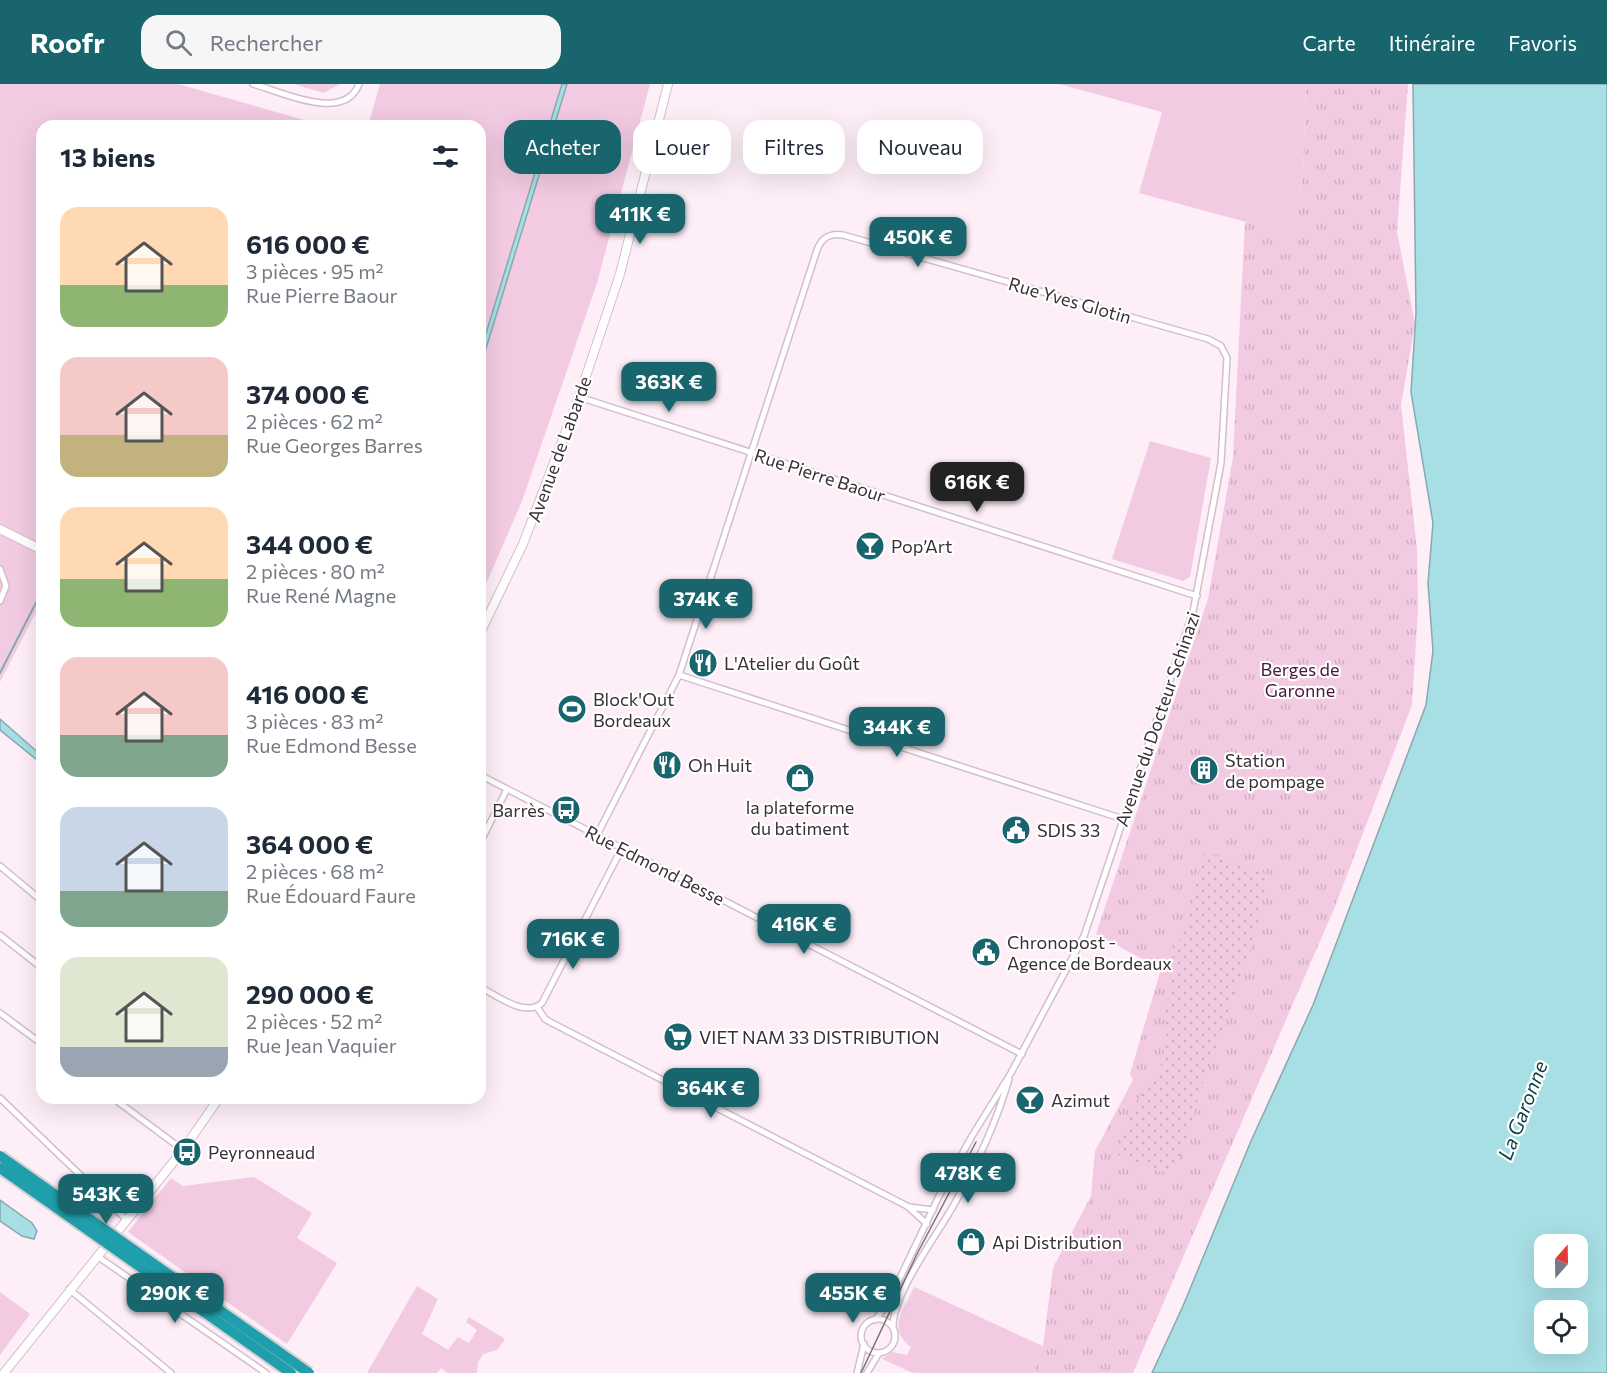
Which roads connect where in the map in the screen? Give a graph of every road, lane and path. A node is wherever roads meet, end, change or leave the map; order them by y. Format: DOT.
graph roads {
  1 [pos="253,84"];
  2 [pos="359,84"];
  3 [pos="668,84"];
  4 [pos="1221,346"];
  5 [pos="579,397"];
  6 [pos="751,452"];
  7 [pos="0,529"];
  8 [pos="36,547"];
  9 [pos="0,569"];
  10 [pos="1197,596"];
  11 [pos="0,601"];
  12 [pos="486,621"];
  13 [pos="679,675"];
  14 [pos="486,778"];
  15 [pos="507,789"];
  16 [pos="1123,819"];
  17 [pos="486,831"];
  18 [pos="597,835"];
  19 [pos="622,848"];
  20 [pos="0,866"];
  21 [pos="36,896"];
  22 [pos="0,934"];
  23 [pos="36,963"];
  24 [pos="486,990"];
  25 [pos="537,1007"];
  26 [pos="0,1013"];
  27 [pos="36,1040"];
  28 [pos="1022,1054"];
  29 [pos="1011,1073"];
  30 [pos="0,1098"];
  31 [pos="121,1104"];
  32 [pos="215,1104"];
  33 [pos="183,1150"];
  34 [pos="0,1156"];
  35 [pos="0,1168"];
  36 [pos="907,1206"];
  37 [pos="933,1210"];
  38 [pos="127,1220"];
  39 [pos="927,1224"];
  40 [pos="97,1256"];
  41 [pos="69,1289"];
  42 [pos="875,1320"];
  43 [pos="893,1328"];
  44 [pos="864,1344"];
  45 [pos="879,1353"];
  46 [pos="4,1373"];
  47 [pos="171,1373"];
  48 [pos="266,1373"];
  49 [pos="291,1373"];
  50 [pos="309,1373"];
  51 [pos="856,1373"];
  52 [pos="867,1373"];
  1 -- 2 [label="street"];
  3 -- 5 [label="main road, Avenue de Labarde"];
  4 -- 6 [label="street, Rue Yves Glotin"];
  4 -- 10 [label="street, Avenue du Docteur Schinazi"];
  5 -- 6 [label="street, Rue Pierre Baour"];
  5 -- 12 [label="main road, Avenue de Labarde"];
  6 -- 10 [label="street, Rue Pierre Baour"];
  6 -- 13 [label="street"];
  7 -- 8 [label="main road"];
  9 -- 11 [label="street"];
  10 -- 16 [label="street, Avenue du Docteur Schinazi"];
  13 -- 16 [label="street"];
  13 -- 18 [label="street"];
  14 -- 15 [label="street, Rue Edmond Besse"];
  15 -- 17 [label="street"];
  15 -- 18 [label="street, Rue Edmond Besse"];
  16 -- 28 [label="street, Avenue du Docteur Schinazi"];
  18 -- 19 [label="street, Rue Edmond Besse"];
  19 -- 25 [label="street"];
  19 -- 28 [label="street, Rue Edmond Besse"];
  20 -- 21 [label="street"];
  22 -- 23 [label="street"];
  24 -- 25 [label="street"];
  25 -- 36 [label="street"];
  26 -- 27 [label="street"];
  28 -- 29 [label="street, Avenue du Docteur Schinazi"];
  29 -- 37 [label="street, Avenue du Docteur Schinazi"];
  29 -- 43 [label="street, Avenue du Docteur Schinazi"];
  30 -- 38 [label="street"];
  31 -- 33 [label="street"];
  32 -- 33 [label="main road"];
  33 -- 38 [label="main road"];
  34 -- 50 [label="highway, bridge"];
  35 -- 49 [label="highway, bridge"];
  36 -- 37 [label="street"];
  36 -- 39 [label="street"];
  37 -- 39 [label="street, Avenue du Docteur Schinazi"];
  38 -- 40 [label="main road"];
  39 -- 42 [label="street, Avenue du Docteur Schinazi"];
  40 -- 41 [label="main road"];
  40 -- 48 [label="street"];
  41 -- 46 [label="main road"];
  41 -- 47 [label="street"];
  42 -- 43 [label="street"];
  42 -- 44 [label="street"];
  43 -- 45 [label="street"];
  44 -- 45 [label="street"];
  44 -- 51 [label="street"];
  45 -- 52 [label="street"];
}
